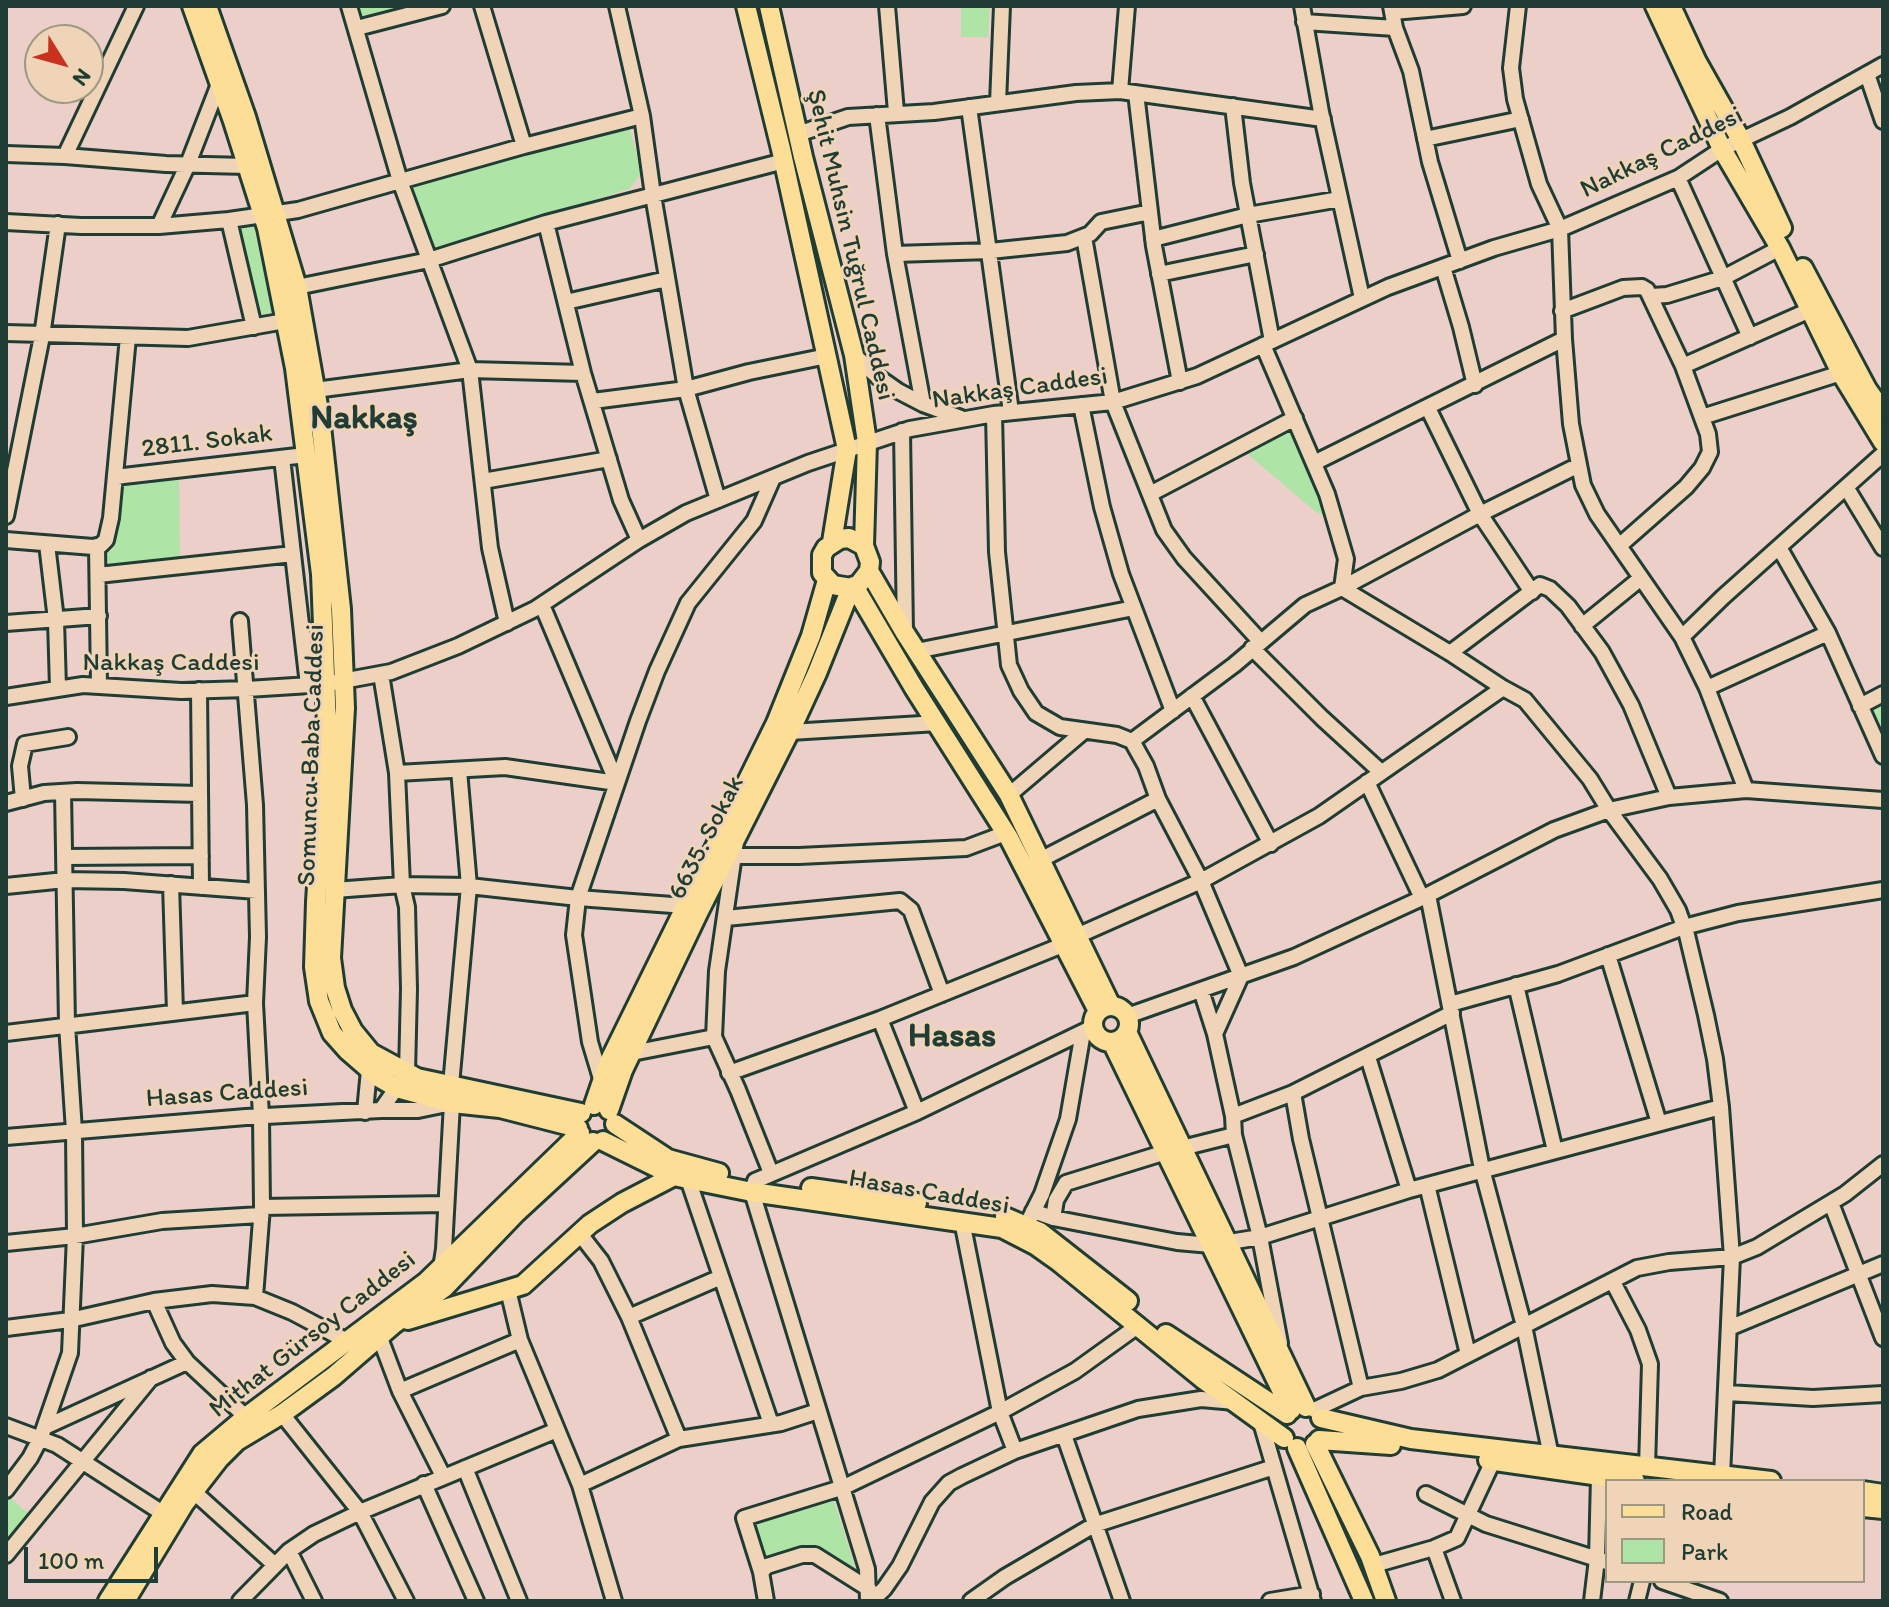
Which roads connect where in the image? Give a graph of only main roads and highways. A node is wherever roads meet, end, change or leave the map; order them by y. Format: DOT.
graph roads {
  1 [pos="192,6"];
  2 [pos="207,6"];
  3 [pos="746,6"];
  4 [pos="769,6"];
  5 [pos="1655,6"];
  6 [pos="1671,6"];
  7 [pos="269,214"];
  8 [pos="1883,412"];
  9 [pos="1883,442"];
  10 [pos="832,542"];
  11 [pos="864,546"];
  12 [pos="869,571"];
  13 [pos="827,580"];
  14 [pos="852,587"];
  15 [pos="326,683"];
  16 [pos="1072,940"];
  17 [pos="1096,1019"];
  18 [pos="1122,1030"];
  19 [pos="402,1080"];
  20 [pos="594,1125"];
  21 [pos="681,1177"];
  22 [pos="759,1182"];
  23 [pos="1219,1244"];
  24 [pos="394,1324"];
  25 [pos="1304,1412"];
  26 [pos="1304,1442"];
  27 [pos="1641,1474"];
  28 [pos="1751,1479"];
  29 [pos="108,1601"];
  30 [pos="125,1601"];
  31 [pos="1364,1601"];
  32 [pos="1386,1601"];
  1 -- 7 [label="main road, Somuncu Baba Caddesi"];
  2 -- 7 [label="main road, Somuncu Baba Caddesi"];
  3 -- 10 [label="main road, Şehit Muhsin Tuğrul Caddesi"];
  4 -- 11 [label="main road, Şehit Muhsin Tuğrul Caddesi"];
  5 -- 9 [label="main road"];
  6 -- 8 [label="main road"];
  7 -- 15 [label="main road, Somuncu Baba Caddesi"];
  7 -- 15 [label="main road, Somuncu Baba Caddesi"];
  10 -- 11 [label="main road"];
  10 -- 13 [label="main road"];
  11 -- 12 [label="main road"];
  12 -- 14 [label="main road"];
  12 -- 16 [label="main road"];
  13 -- 14 [label="main road"];
  13 -- 20 [label="main road, 6635. Sokak"];
  14 -- 16 [label="main road"];
  14 -- 20 [label="main road, 6635. Sokak"];
  15 -- 19 [label="main road, Somuncu Baba Caddesi"];
  15 -- 19 [label="main road, Somuncu Baba Caddesi"];
  16 -- 17 [label="main road"];
  17 -- 18 [label="main road"];
  17 -- 18 [label="main road"];
  18 -- 23 [label="main road"];
  19 -- 20 [label="main road, Somuncu Baba Caddesi"];
  20 -- 21 [label="main road, Hasas Caddesi"];
  20 -- 22 [label="main road, Hasas Caddesi"];
  20 -- 24 [label="main road, Mithat Gürsoy Caddesi"];
  20 -- 29 [label="main road, Mithat Gürsoy Caddesi"];
  21 -- 22 [label="main road, Hasas Caddesi"];
  21 -- 24 [label="main road, Mithat Gürsoy Caddesi"];
  22 -- 25 [label="main road, Hasas Caddesi"];
  22 -- 26 [label="main road, Hasas Caddesi"];
  23 -- 25 [label="main road"];
  23 -- 25 [label="main road"];
  24 -- 30 [label="main road, Mithat Gürsoy Caddesi"];
  25 -- 26 [label="main road"];
  25 -- 26 [label="main road"];
  25 -- 27 [label="main road, Hasas Caddesi"];
  26 -- 27 [label="main road"];
  26 -- 31 [label="main road"];
  26 -- 32 [label="main road"];
  27 -- 28 [label="main road"];
}
